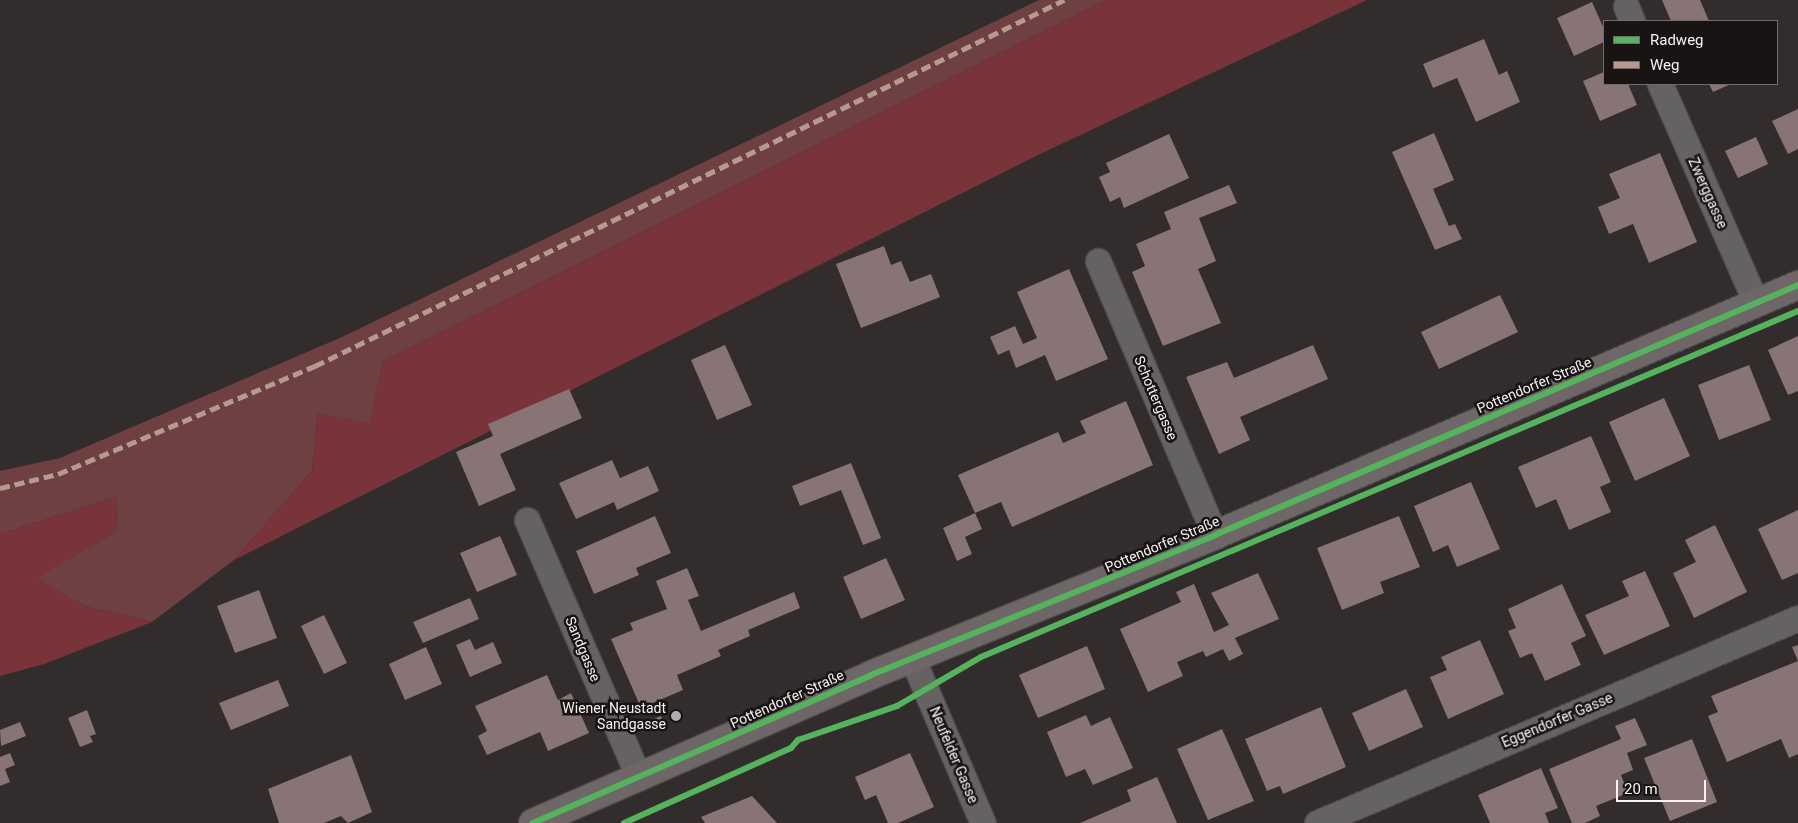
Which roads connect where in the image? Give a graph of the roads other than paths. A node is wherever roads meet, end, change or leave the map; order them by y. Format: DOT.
graph roads {
  1 [pos="1660,85"];
  2 [pos="1098,261"];
  3 [pos="1798,285"];
  4 [pos="1756,303"];
  5 [pos="527,520"];
  6 [pos="1215,535"];
  7 [pos="1798,618"];
  8 [pos="913,660"];
  9 [pos="638,778"];
  10 [pos="534,823"];
  11 [pos="983,823"];
  12 [pos="1317,823"];
  1 -- 4 [label="street, Zwerggasse"];
  2 -- 6 [label="street, Schottergasse"];
  3 -- 4 [label="main road, Pottendorfer Straße"];
  4 -- 6 [label="main road, Pottendorfer Straße"];
  5 -- 9 [label="street, Sandgasse"];
  6 -- 8 [label="main road, Pottendorfer Straße"];
  7 -- 12 [label="street, Eggendorfer Gasse"];
  8 -- 9 [label="main road, Pottendorfer Straße"];
  8 -- 11 [label="street, Neufelder Gasse"];
  9 -- 10 [label="main road, Pottendorfer Straße"];
}
